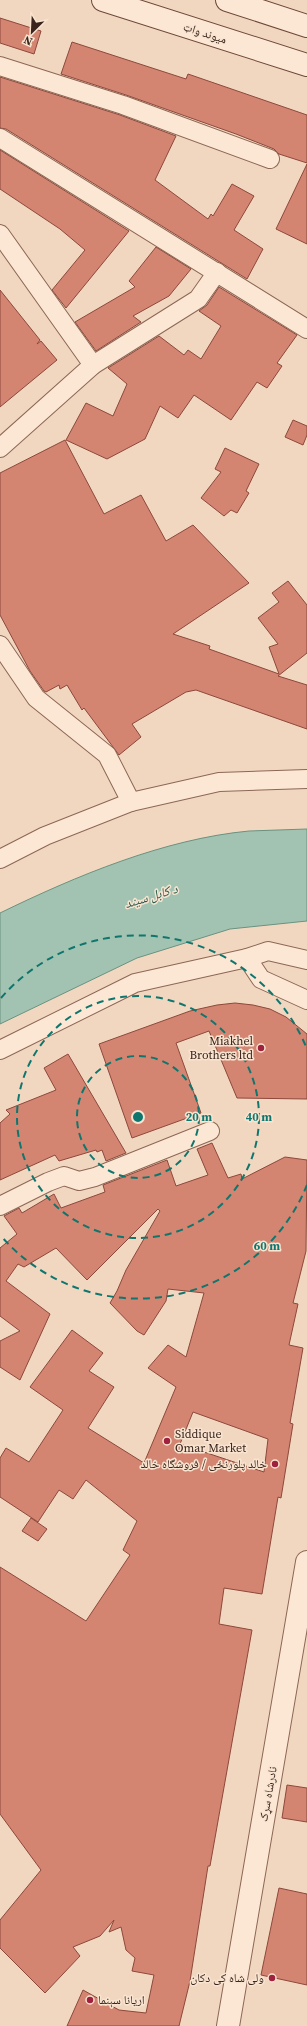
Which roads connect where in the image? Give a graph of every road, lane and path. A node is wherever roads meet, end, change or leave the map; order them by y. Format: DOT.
graph roads {
  1 [pos="103,0"];
  2 [pos="227,0"];
  3 [pos="307,26"];
  4 [pos="307,65"];
  5 [pos="0,66"];
  6 [pos="0,138"];
  7 [pos="270,159"];
  8 [pos="0,234"];
  9 [pos="217,272"];
  10 [pos="307,329"];
  11 [pos="93,365"];
  12 [pos="1,446"];
  13 [pos="0,645"];
  14 [pos="307,779"];
  15 [pos="131,802"];
  16 [pos="0,859"];
  17 [pos="247,958"];
  18 [pos="307,960"];
  19 [pos="307,1000"];
  20 [pos="0,1050"];
  21 [pos="210,1132"];
  22 [pos="0,1206"];
  23 [pos="307,1562"];
  24 [pos="228,2026"];
  1 -- 4 [label="street, میوند واټ"];
  2 -- 3 [label="street"];
  5 -- 7 [label="street"];
  6 -- 9 [label="street"];
  8 -- 11 [label="street"];
  9 -- 10 [label="street"];
  9 -- 11 [label="street"];
  11 -- 12 [label="street"];
  13 -- 15 [label="street"];
  14 -- 15 [label="street"];
  15 -- 16 [label="street"];
  17 -- 18 [label="street"];
  17 -- 19 [label="street"];
  17 -- 20 [label="street"];
  21 -- 22 [label="street"];
  23 -- 24 [label="street, نادرشاه سړک"];
}
